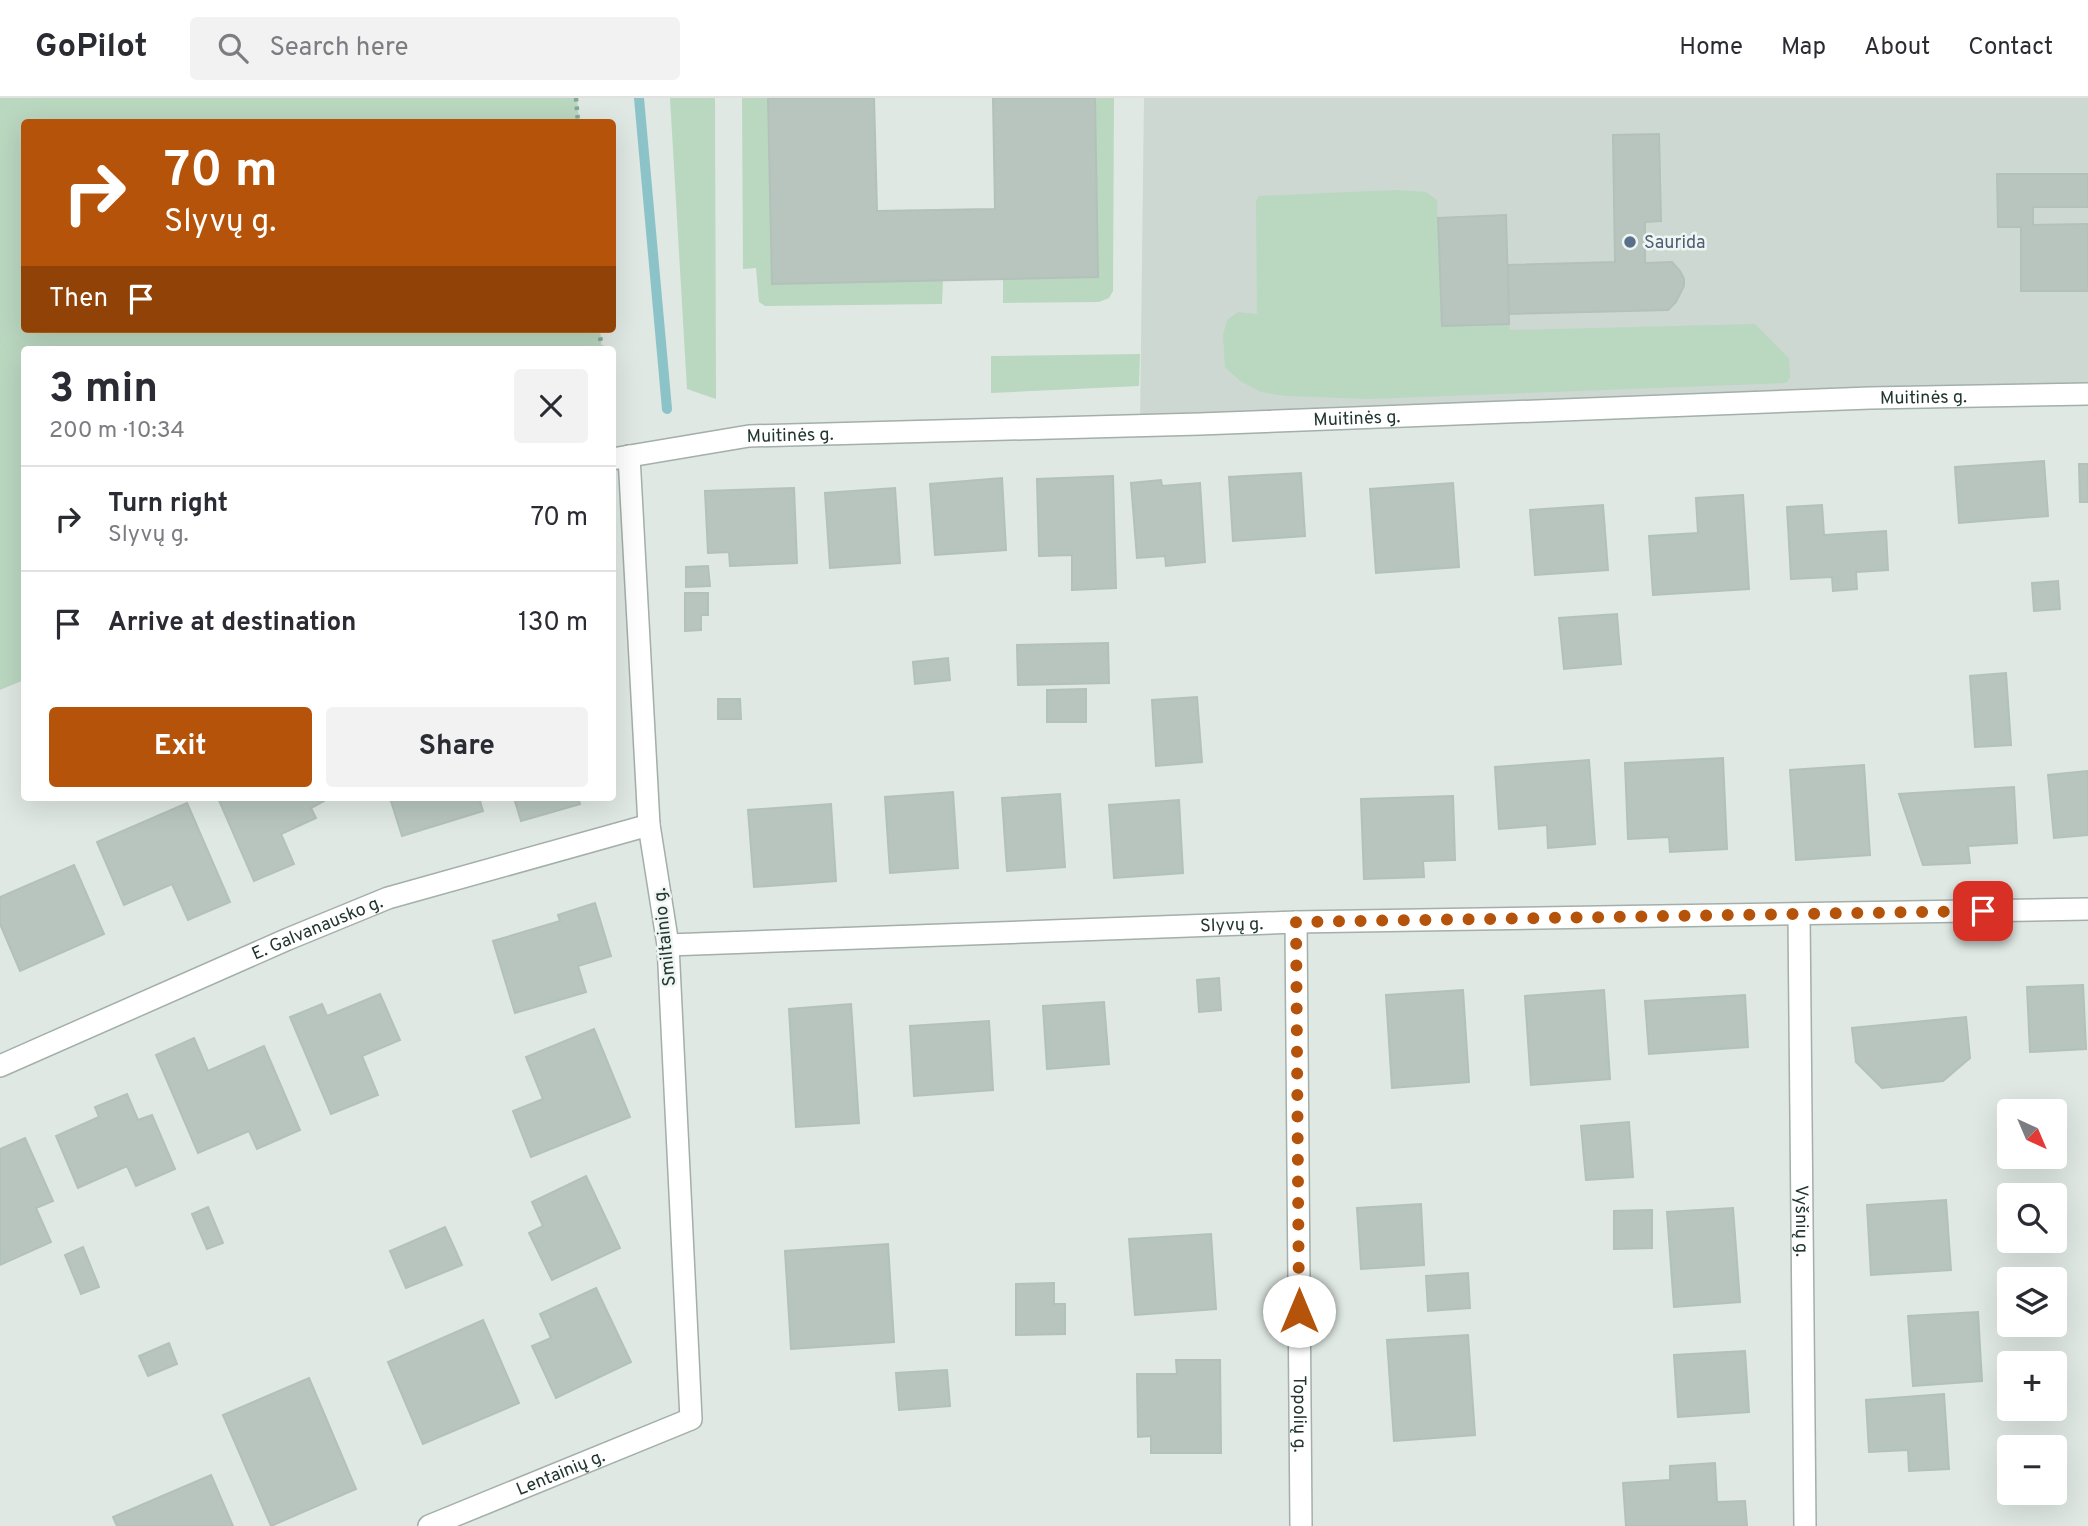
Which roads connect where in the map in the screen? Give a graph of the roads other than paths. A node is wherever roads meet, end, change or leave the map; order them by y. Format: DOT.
graph roads {
  1 [pos="2088,394"];
  2 [pos="621,457"];
  3 [pos="649,825"];
  4 [pos="2088,909"];
  5 [pos="1799,915"];
  6 [pos="1296,922"];
  7 [pos="668,945"];
  8 [pos="0,1066"];
  9 [pos="691,1419"];
  10 [pos="429,1526"];
  11 [pos="1301,1526"];
  12 [pos="1805,1526"];
  1 -- 2 [label="street, Muitinės g."];
  2 -- 3 [label="street, Smiltainio g."];
  3 -- 7 [label="street, Smiltainio g."];
  3 -- 8 [label="street, E. Galvanausko g."];
  4 -- 5 [label="street, Slyvų g."];
  5 -- 6 [label="street, Slyvų g."];
  5 -- 12 [label="street, Vyšnių g."];
  6 -- 7 [label="street, Slyvų g."];
  6 -- 11 [label="street, Topolių g."];
  7 -- 9 [label="street, Smiltainio g."];
  9 -- 10 [label="street, Lentainių g."];
}
